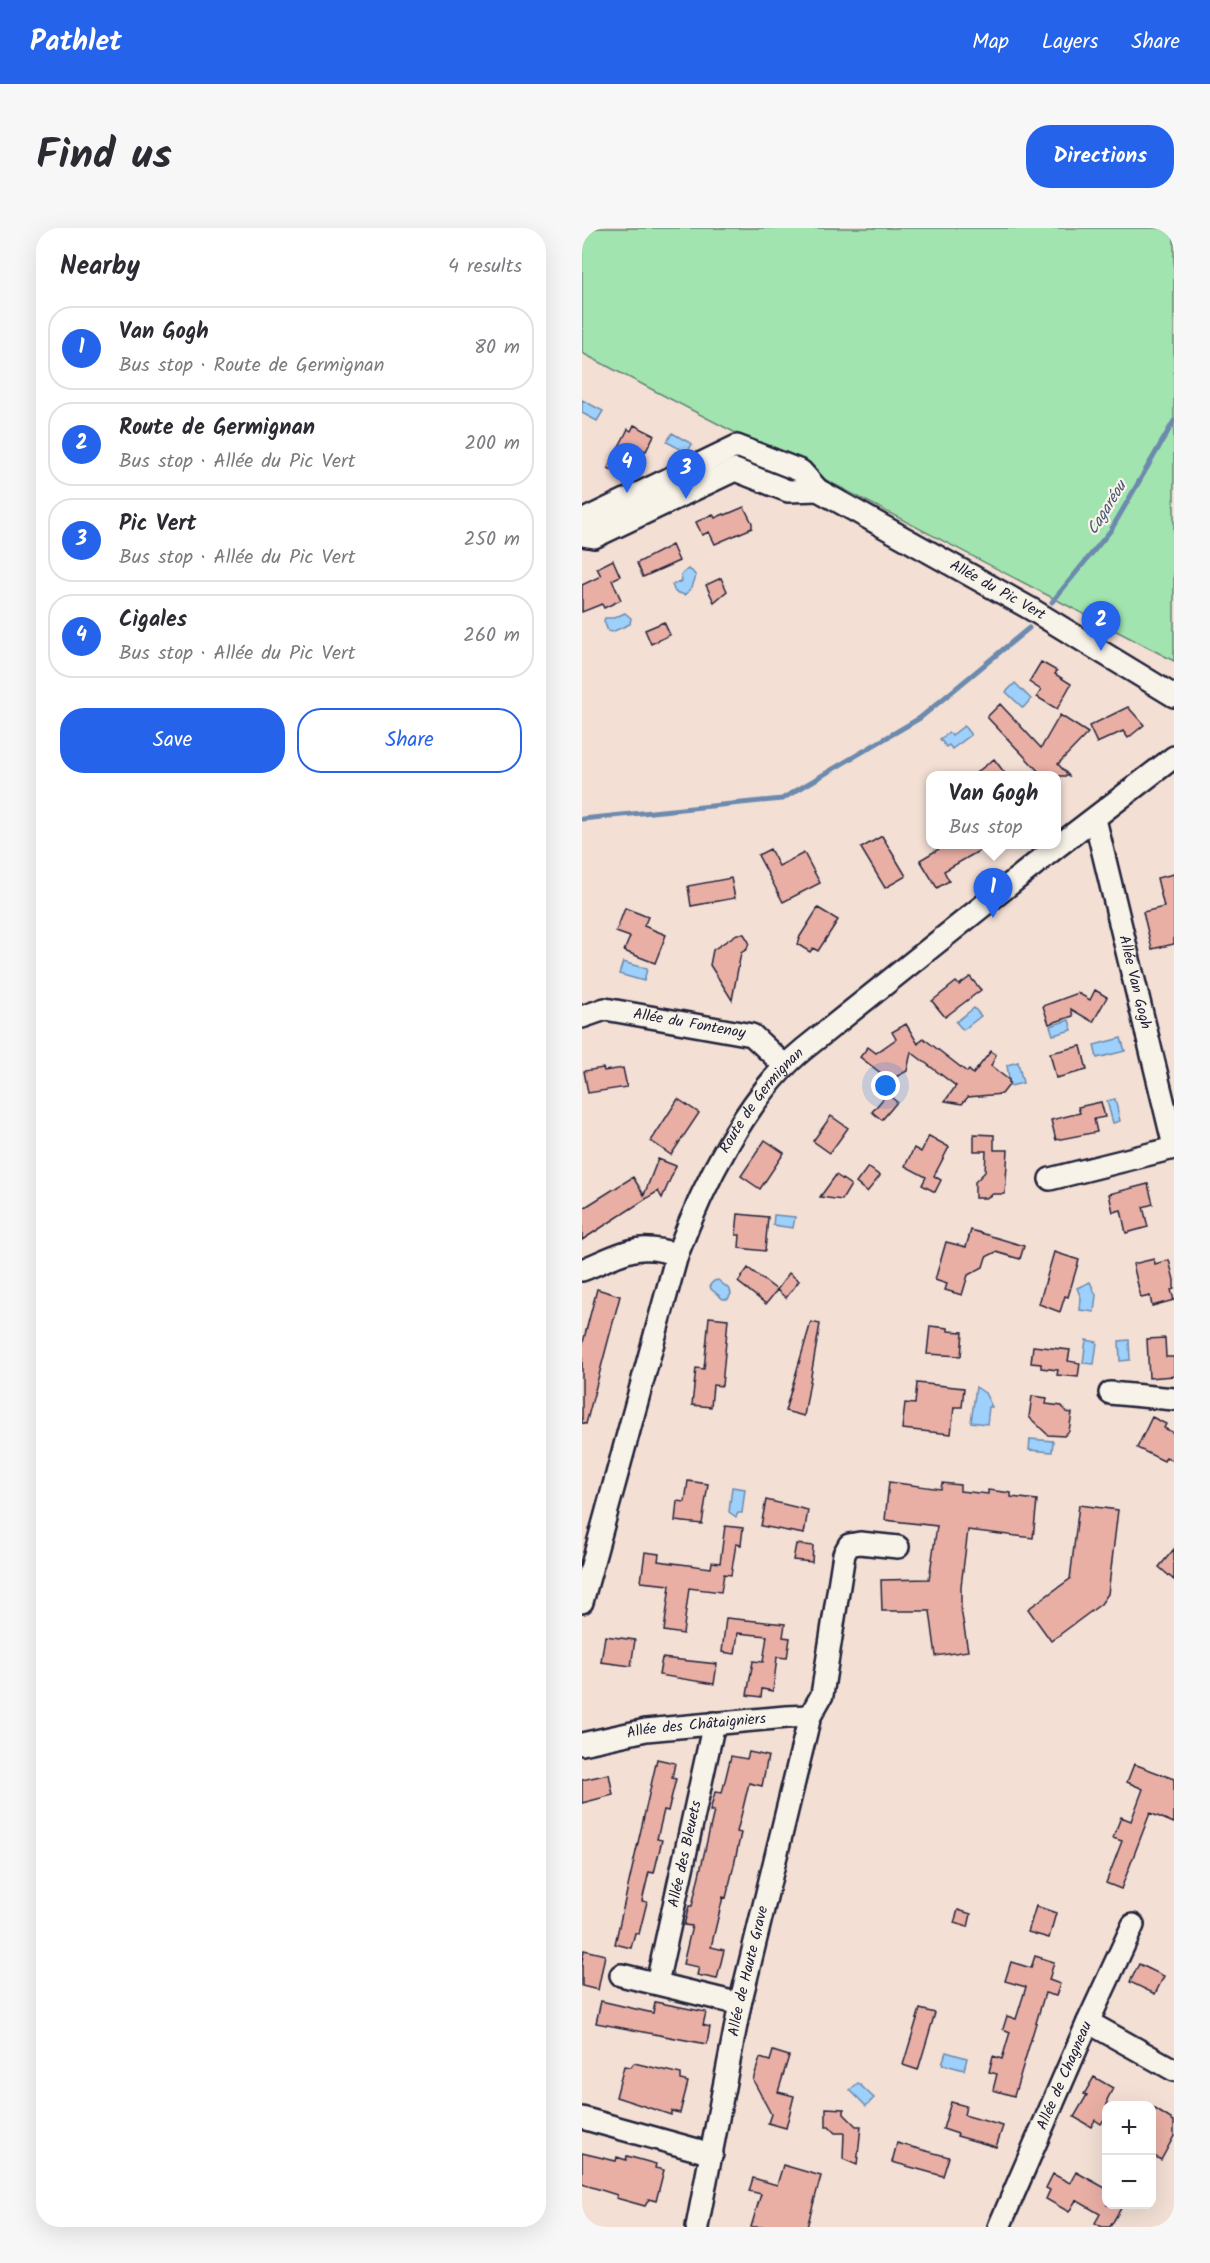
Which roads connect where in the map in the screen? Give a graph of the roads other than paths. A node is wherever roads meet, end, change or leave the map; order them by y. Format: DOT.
graph roads {
  1 [pos="818,490"];
  2 [pos="582,521"];
  3 [pos="582,534"];
  4 [pos="1174,696"];
  5 [pos="1174,757"];
  6 [pos="1095,819"];
  7 [pos="1061,844"];
  8 [pos="1054,849"];
  9 [pos="582,1017"];
  10 [pos="784,1065"];
  11 [pos="1174,1147"];
  12 [pos="1050,1179"];
  13 [pos="677,1255"];
  14 [pos="582,1270"];
  15 [pos="1110,1393"];
  16 [pos="1174,1399"];
  17 [pos="898,1547"];
  18 [pos="582,1602"];
  19 [pos="810,1716"];
  20 [pos="714,1723"];
  21 [pos="582,1744"];
  22 [pos="1133,1925"];
  23 [pos="621,1975"];
  24 [pos="657,1983"];
  25 [pos="740,2004"];
  26 [pos="1088,2022"];
  27 [pos="1174,2070"];
  28 [pos="582,2118"];
  29 [pos="712,2154"];
  30 [pos="696,2227"];
  31 [pos="999,2227"];
  1 -- 2 [label="street, Allée du Pic Vert"];
  1 -- 3 [label="street"];
  1 -- 4 [label="street, Allée du Pic Vert"];
  5 -- 6 [label="street, Route de Germignan"];
  6 -- 7 [label="street, Route de Germignan"];
  6 -- 11 [label="street, Allée Van Gogh"];
  8 -- 10 [label="street, Route de Germignan"];
  9 -- 10 [label="street, Allée du Fontenoy"];
  10 -- 13 [label="street, Route de Germignan"];
  11 -- 12 [label="street, Allée Van Gogh"];
  13 -- 14 [label="street"];
  13 -- 18 [label="street, Route de Germignan"];
  15 -- 16 [label="street"];
  17 -- 19 [label="street, Allée de Haute Grave"];
  19 -- 20 [label="street, Allée des Châtaigniers"];
  19 -- 25 [label="street, Allée de Haute Grave"];
  20 -- 21 [label="street, Allée des Châtaigniers"];
  20 -- 24 [label="street, Allée des Bleuets"];
  22 -- 26 [label="street, Allée de Chagneau"];
  23 -- 24 [label="street"];
  24 -- 25 [label="street"];
  25 -- 29 [label="street, Allée de Haute Grave"];
  26 -- 27 [label="street"];
  26 -- 31 [label="street, Allée de Chagneau"];
  28 -- 29 [label="street"];
  29 -- 30 [label="street, Allée de Haute Grave"];
}
